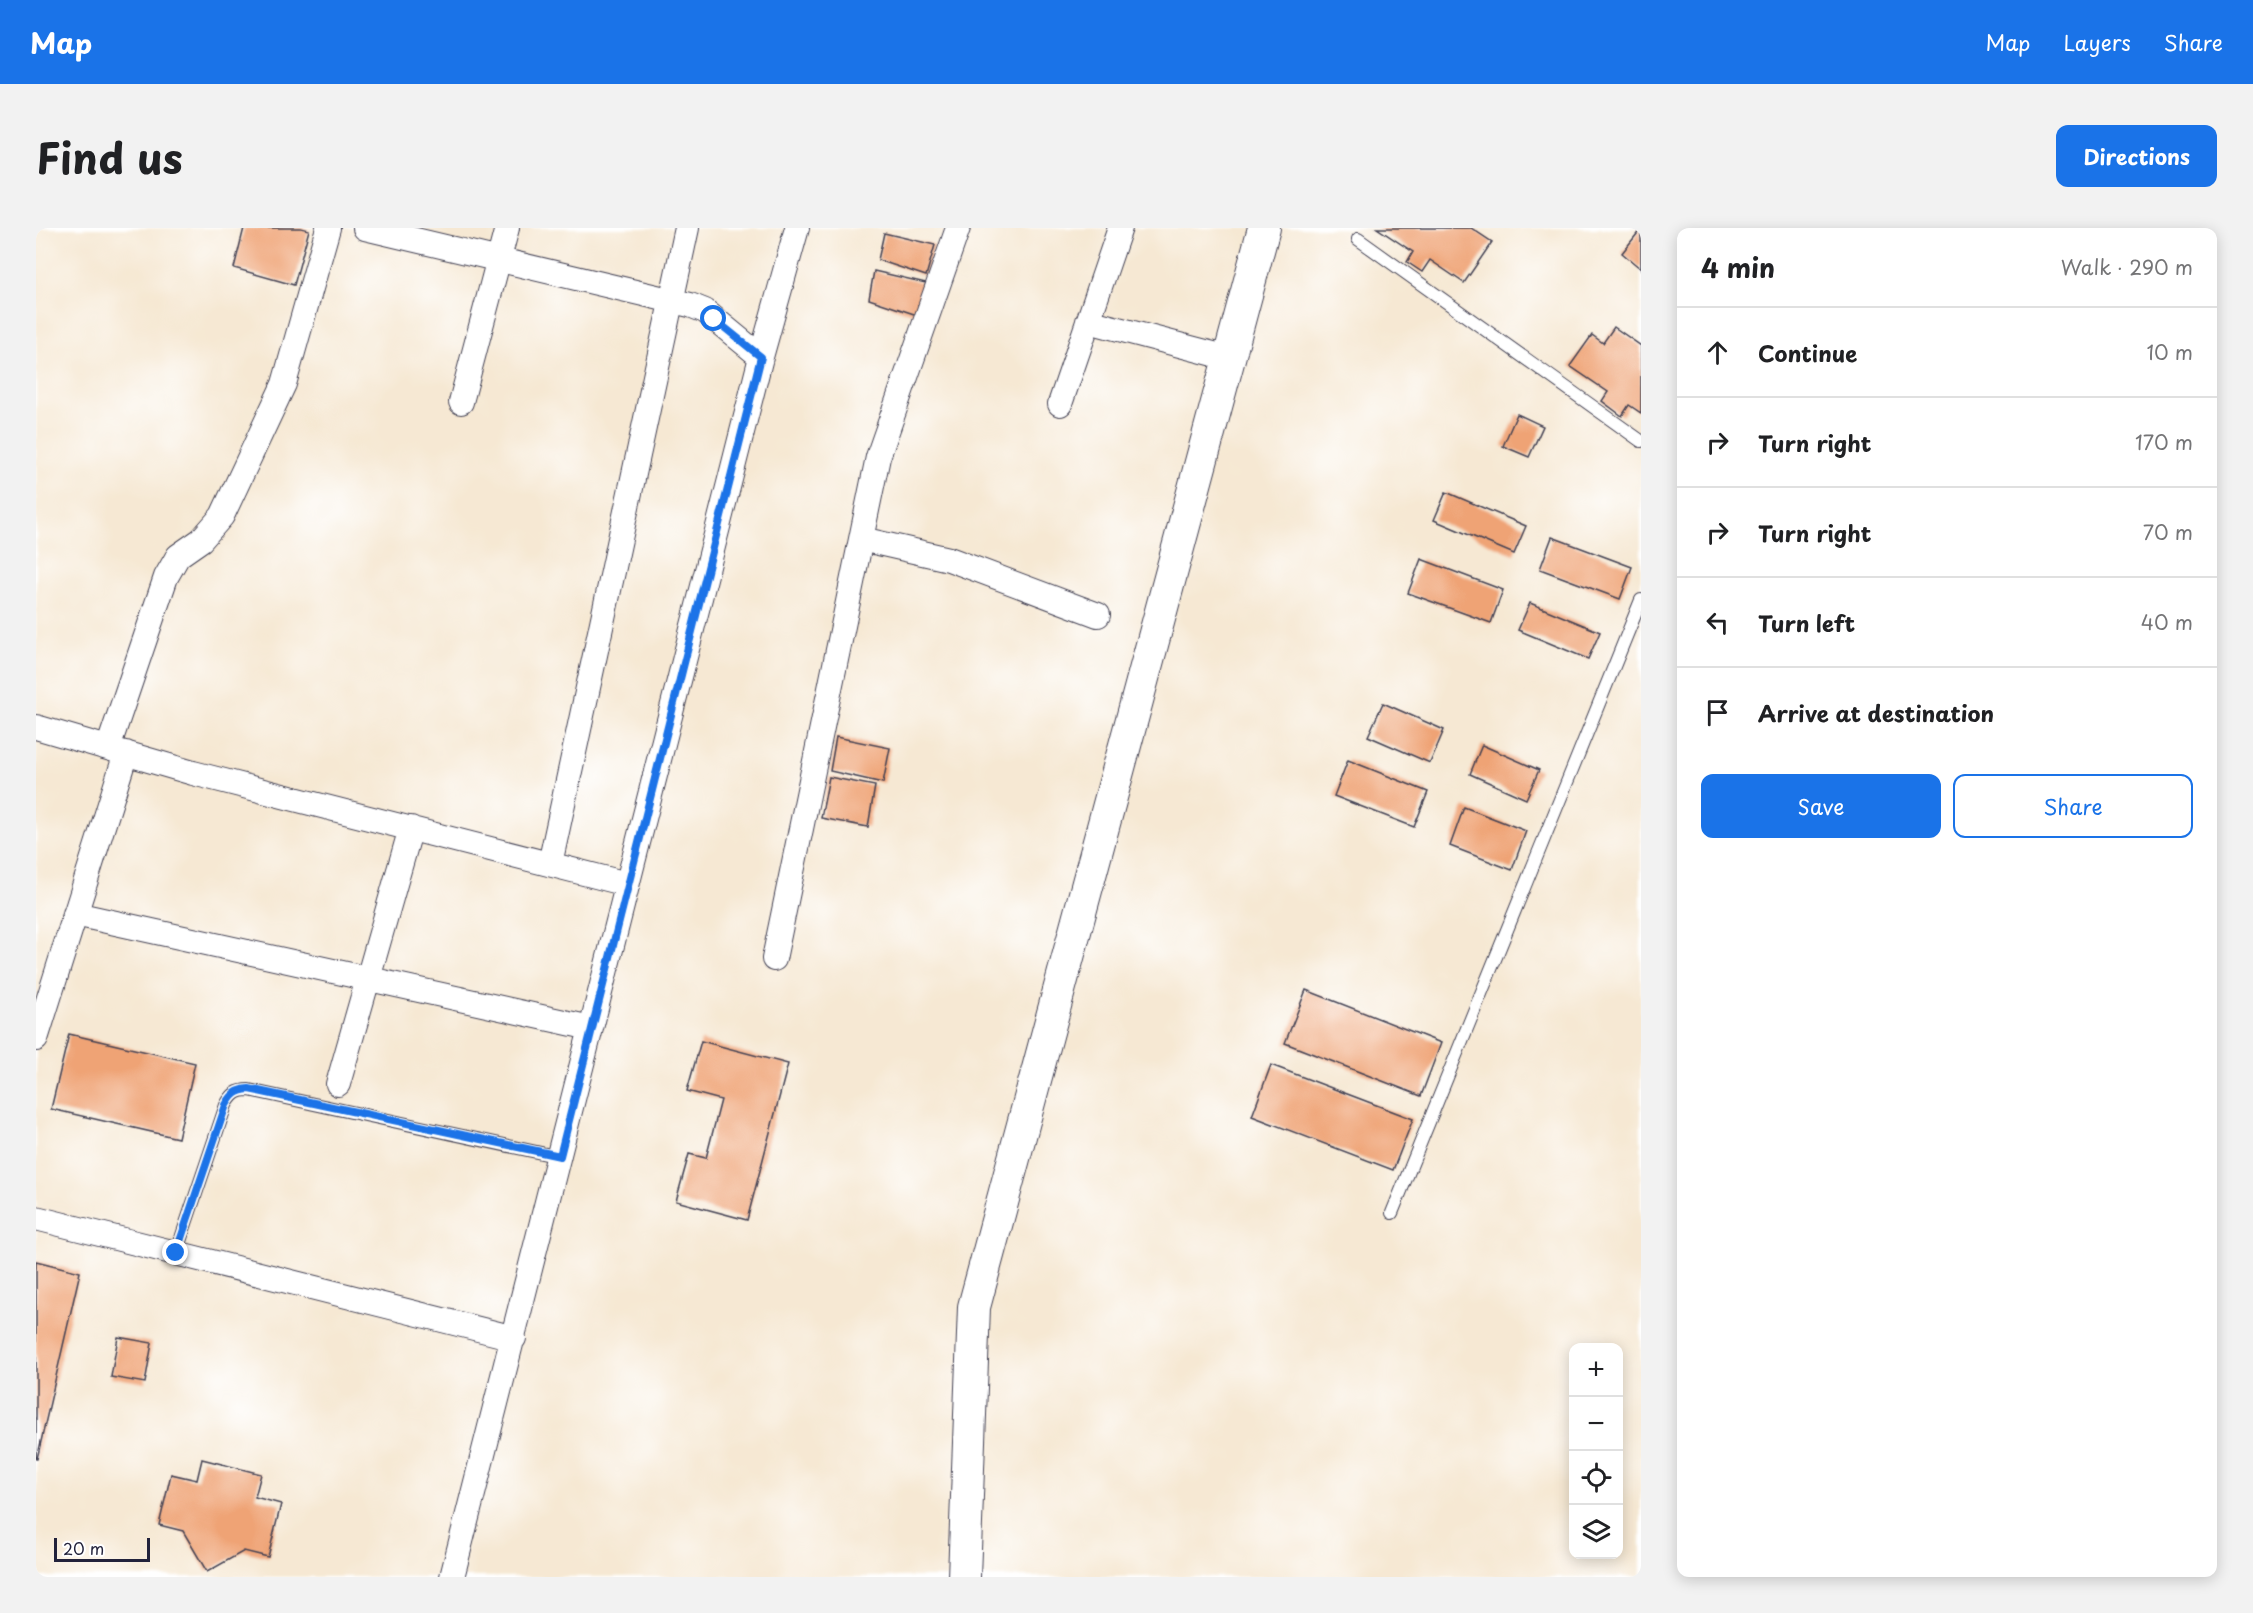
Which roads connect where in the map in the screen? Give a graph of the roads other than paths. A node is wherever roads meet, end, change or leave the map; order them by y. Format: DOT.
graph roads {
  1 [pos="328,228"];
  2 [pos="365,228"];
  3 [pos="507,228"];
  4 [pos="687,228"];
  5 [pos="797,228"];
  6 [pos="958,228"];
  7 [pos="1120,228"];
  8 [pos="1264,228"];
  9 [pos="1358,239"];
  10 [pos="500,259"];
  11 [pos="670,300"];
  12 [pos="1088,321"];
  13 [pos="761,357"];
  14 [pos="1229,358"];
  15 [pos="461,402"];
  16 [pos="1060,404"];
  17 [pos="1641,441"];
  18 [pos="861,539"];
  19 [pos="1641,600"];
  20 [pos="1098,615"];
  21 [pos="36,727"];
  22 [pos="117,751"];
  23 [pos="411,828"];
  24 [pos="550,864"];
  25 [pos="627,884"];
  26 [pos="75,914"];
  27 [pos="774,959"];
  28 [pos="368,979"];
  29 [pos="591,1028"];
  30 [pos="36,1039"];
  31 [pos="338,1084"];
  32 [pos="560,1156"];
  33 [pos="1392,1213"];
  34 [pos="36,1218"];
  35 [pos="176,1253"];
  36 [pos="514,1338"];
  37 [pos="452,1577"];
  38 [pos="964,1577"];
  1 -- 22 [label="street"];
  2 -- 10 [label="street"];
  3 -- 10 [label="street"];
  4 -- 11 [label="street"];
  5 -- 13 [label="street"];
  6 -- 18 [label="street"];
  7 -- 12 [label="street"];
  8 -- 14 [label="street"];
  9 -- 17 [label="lane"];
  10 -- 11 [label="street"];
  10 -- 15 [label="street"];
  11 -- 13 [label="street"];
  11 -- 24 [label="street"];
  12 -- 14 [label="street"];
  12 -- 16 [label="street"];
  13 -- 25 [label="street"];
  14 -- 38 [label="street"];
  18 -- 20 [label="street"];
  18 -- 27 [label="street"];
  19 -- 33 [label="lane"];
  21 -- 22 [label="street"];
  22 -- 23 [label="street"];
  22 -- 26 [label="street"];
  23 -- 24 [label="street"];
  23 -- 28 [label="street"];
  24 -- 25 [label="street"];
  25 -- 29 [label="street"];
  26 -- 28 [label="street"];
  26 -- 30 [label="street"];
  28 -- 29 [label="street"];
  28 -- 31 [label="street"];
  29 -- 32 [label="street"];
  32 -- 35 [label="lane"];
  32 -- 36 [label="street"];
  34 -- 35 [label="street"];
  35 -- 36 [label="street"];
  36 -- 37 [label="street"];
}
